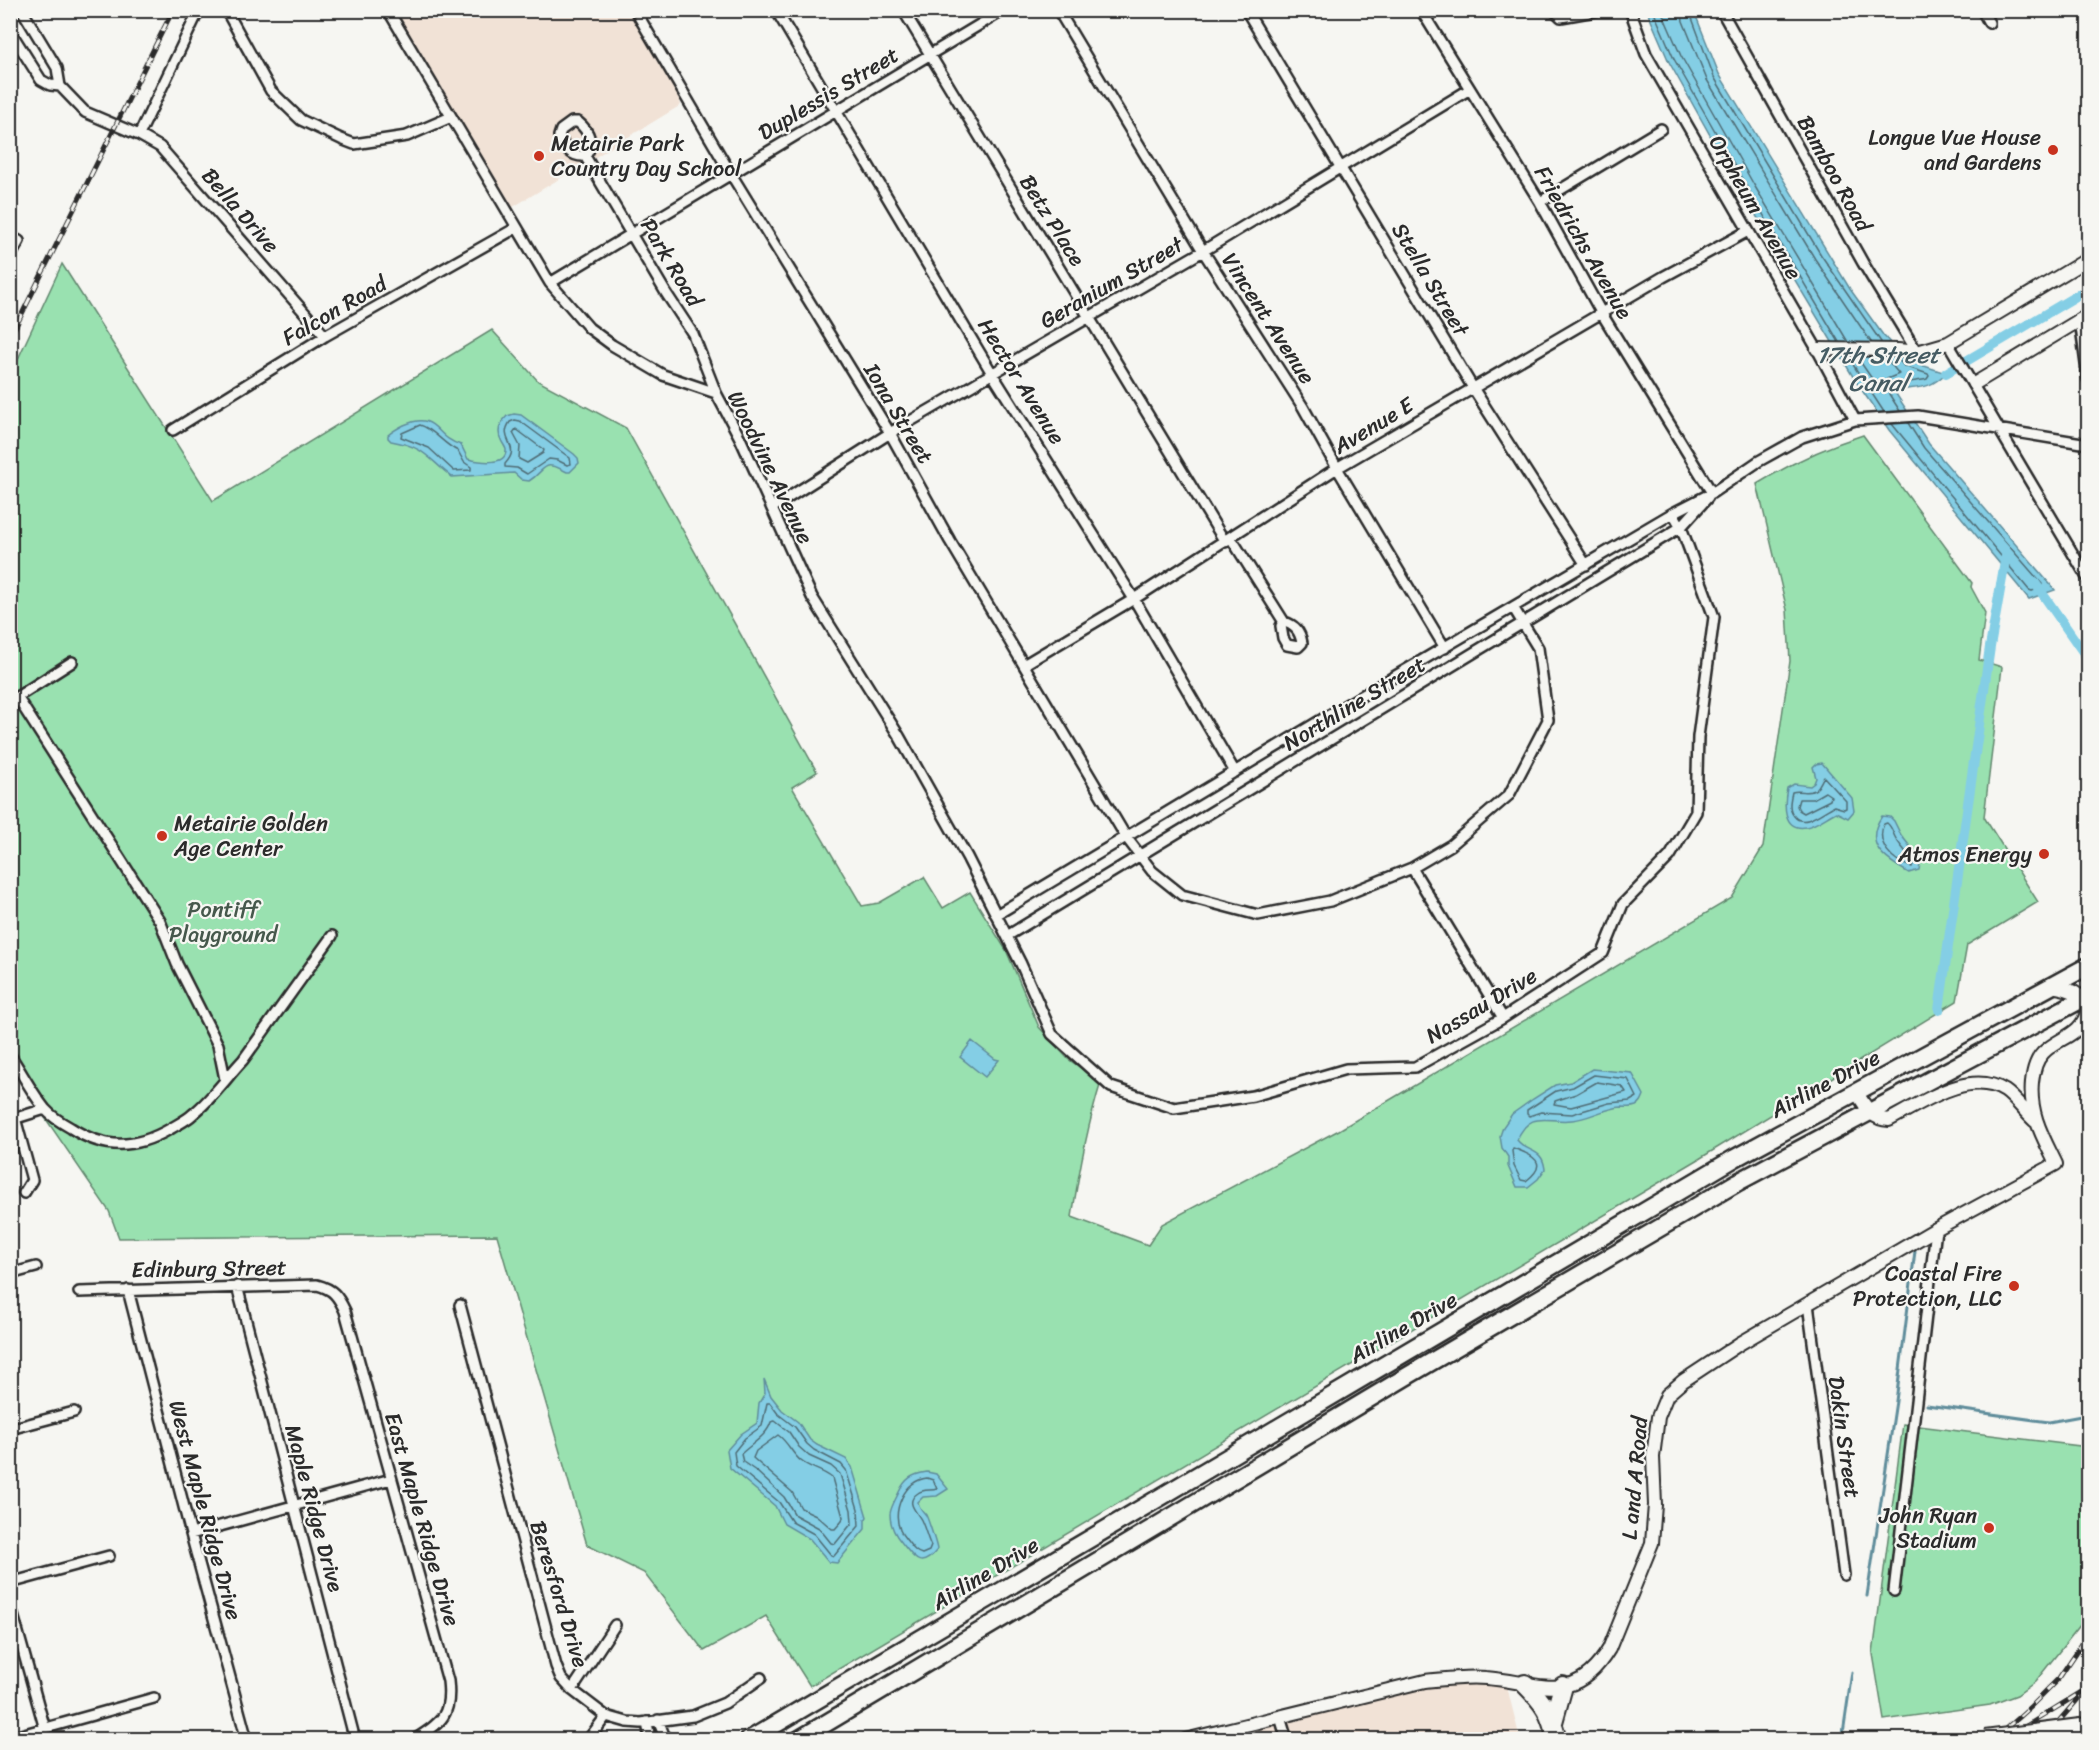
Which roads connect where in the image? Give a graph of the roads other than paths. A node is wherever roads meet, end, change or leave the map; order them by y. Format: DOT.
graph roads {
  1 [pos="22,10"];
  2 [pos="199,10"];
  3 [pos="226,10"];
  4 [pos="388,10"];
  5 [pos="635,10"];
  6 [pos="776,10"];
  7 [pos="903,10"];
  8 [pos="1004,10"];
  9 [pos="1058,10"];
  10 [pos="1246,10"];
  11 [pos="1421,10"];
  12 [pos="1554,10"];
  13 [pos="1601,10"];
  14 [pos="1630,10"];
  15 [pos="1721,10"];
  16 [pos="1982,10"];
  17 [pos="1989,23"];
  18 [pos="10,31"];
  19 [pos="929,55"];
  20 [pos="60,86"];
  21 [pos="1470,89"];
  22 [pos="837,112"];
  23 [pos="451,117"];
  24 [pos="1661,129"];
  25 [pos="139,135"];
  26 [pos="585,156"];
  27 [pos="1341,168"];
  28 [pos="731,174"];
  29 [pos="1540,202"];
  30 [pos="516,228"];
  31 [pos="1748,231"];
  32 [pos="632,234"];
  33 [pos="15,238"];
  34 [pos="1203,251"];
  35 [pos="10,257"];
  36 [pos="2088,259"];
  37 [pos="550,283"];
  38 [pos="1602,314"];
  39 [pos="1090,317"];
  40 [pos="2084,318"];
  41 [pos="325,336"];
  42 [pos="1948,343"];
  43 [pos="1823,349"];
  44 [pos="1917,352"];
  45 [pos="993,375"];
  46 [pos="2088,379"];
  47 [pos="1972,381"];
  48 [pos="1473,388"];
  49 [pos="716,393"];
  50 [pos="1855,420"];
  51 [pos="173,430"];
  52 [pos="2001,431"];
  53 [pos="890,434"];
  54 [pos="2088,444"];
  55 [pos="1337,468"];
  56 [pos="1712,494"];
  57 [pos="772,508"];
  58 [pos="1673,513"];
  59 [pos="1681,527"];
  60 [pos="1228,540"];
  61 [pos="1586,565"];
  62 [pos="2088,579"];
  63 [pos="1134,599"];
  64 [pos="1513,607"];
  65 [pos="1284,622"];
  66 [pos="1523,624"];
  67 [pos="1444,648"];
  68 [pos="72,662"];
  69 [pos="1025,664"];
  70 [pos="1235,772"];
  71 [pos="1126,837"];
  72 [pos="1139,854"];
  73 [pos="1412,868"];
  74 [pos="996,915"];
  75 [pos="332,936"];
  76 [pos="1007,936"];
  77 [pos="2088,966"];
  78 [pos="2051,986"];
  79 [pos="2086,998"];
  80 [pos="1503,1018"];
  81 [pos="2083,1027"];
  82 [pos="10,1055"];
  83 [pos="225,1079"];
  84 [pos="1856,1092"];
  85 [pos="45,1109"];
  86 [pos="1870,1111"];
  87 [pos="13,1119"];
  88 [pos="2035,1121"];
  89 [pos="24,1194"];
  90 [pos="1935,1229"];
  91 [pos="36,1267"];
  92 [pos="10,1274"];
  93 [pos="237,1286"];
  94 [pos="128,1290"];
  95 [pos="79,1292"];
  96 [pos="337,1296"];
  97 [pos="1808,1304"];
  98 [pos="460,1305"];
  99 [pos="1398,1356"];
  100 [pos="1409,1375"];
  101 [pos="74,1412"];
  102 [pos="10,1429"];
  103 [pos="391,1479"];
  104 [pos="294,1506"];
  105 [pos="191,1534"];
  106 [pos="109,1556"];
  107 [pos="1844,1575"];
  108 [pos="1021,1578"];
  109 [pos="10,1583"];
  110 [pos="1894,1591"];
  111 [pos="1035,1598"];
  112 [pos="10,1604"];
  113 [pos="615,1625"];
  114 [pos="761,1678"];
  115 [pos="848,1680"];
  116 [pos="1525,1684"];
  117 [pos="1563,1686"];
  118 [pos="573,1690"];
  119 [pos="154,1698"];
  120 [pos="861,1701"];
  121 [pos="606,1716"];
  122 [pos="1280,1717"];
  123 [pos="658,1720"];
  124 [pos="647,1722"];
  125 [pos="2088,1727"];
  126 [pos="45,1728"];
  127 [pos="1555,1731"];
  128 [pos="10,1738"];
  129 [pos="48,1740"];
  130 [pos="247,1740"];
  131 [pos="355,1740"];
  132 [pos="414,1740"];
  133 [pos="588,1740"];
  134 [pos="650,1740"];
  135 [pos="666,1740"];
  136 [pos="749,1740"];
  137 [pos="798,1740"];
  138 [pos="1185,1740"];
  139 [pos="1287,1740"];
  140 [pos="1985,1740"];
  1 -- 20 [label="street"];
  2 -- 25 [label="street"];
  3 -- 23 [label="street"];
  4 -- 23 [label="street, Woodvine Avenue"];
  5 -- 28 [label="street, Iona Street"];
  6 -- 22 [label="street, Hector Avenue"];
  7 -- 19 [label="street, Betz Place"];
  8 -- 19 [label="street, Duplessis Street"];
  9 -- 34 [label="street, Vincent Avenue"];
  10 -- 27 [label="street, Stella Street"];
  11 -- 21 [label="street, Friedrichs Avenue"];
  12 -- 13 [label="street"];
  14 -- 31 [label="street, Orpheum Avenue"];
  15 -- 44 [label="street, Bamboo Road"];
  16 -- 17 [label="street"];
  18 -- 20 [label="street"];
  19 -- 22 [label="street, Duplessis Street"];
  19 -- 39 [label="street, Betz Place"];
  20 -- 25 [label="street, Bella Drive"];
  21 -- 27 [label="street, Geranium Street"];
  21 -- 29 [label="street, Friedrichs Avenue"];
  22 -- 28 [label="street, Duplessis Street"];
  22 -- 45 [label="street, Hector Avenue"];
  23 -- 30 [label="street, Woodvine Avenue"];
  24 -- 29 [label="street"];
  25 -- 41 [label="street, Bella Drive"];
  26 -- 32 [label="street, Park Road"];
  27 -- 34 [label="street, Geranium Street"];
  27 -- 48 [label="street, Stella Street"];
  28 -- 32 [label="street, Duplessis Street"];
  28 -- 53 [label="street, Iona Street"];
  29 -- 38 [label="street, Friedrichs Avenue"];
  30 -- 37 [label="street, Woodvine Avenue"];
  30 -- 41 [label="street, Falcon Road"];
  31 -- 38 [label="street, Avenue E"];
  31 -- 43 [label="street, Orpheum Avenue"];
  32 -- 37 [label="street, Duplessis Street"];
  32 -- 49 [label="street, Park Road"];
  33 -- 35 [label="street"];
  34 -- 39 [label="street, Geranium Street"];
  34 -- 55 [label="street, Vincent Avenue"];
  36 -- 42 [label="street"];
  37 -- 49 [label="street, Woodvine Avenue"];
  38 -- 48 [label="street, Avenue E"];
  38 -- 56 [label="street, Friedrichs Avenue"];
  39 -- 45 [label="street, Geranium Street"];
  39 -- 60 [label="street, Betz Place"];
  40 -- 46 [label="street"];
  40 -- 47 [label="street"];
  41 -- 51 [label="street, Falcon Road"];
  42 -- 44 [label="street"];
  42 -- 47 [label="street"];
  43 -- 44 [label="street"];
  43 -- 50 [label="street, Orpheum Avenue"];
  45 -- 53 [label="street, Geranium Street"];
  45 -- 63 [label="street, Hector Avenue"];
  47 -- 52 [label="street"];
  48 -- 55 [label="street, Avenue E"];
  48 -- 61 [label="street, Stella Street"];
  49 -- 57 [label="street, Woodvine Avenue"];
  50 -- 52 [label="street, Northline Street"];
  50 -- 56 [label="street, Northline Street"];
  52 -- 54 [label="street, Northline Street"];
  52 -- 62 [label="street"];
  53 -- 57 [label="street, Geranium Street"];
  53 -- 69 [label="street, Iona Street"];
  55 -- 60 [label="street, Avenue E"];
  55 -- 67 [label="street, Vincent Avenue"];
  56 -- 58 [label="street, Northline Street"];
  56 -- 59 [label="street, Northline Street"];
  57 -- 74 [label="street, Woodvine Avenue"];
  58 -- 59 [label="street, Nassau Drive"];
  58 -- 61 [label="street, Northline Street"];
  59 -- 66 [label="street, Northline Street"];
  59 -- 80 [label="street, Nassau Drive"];
  60 -- 63 [label="street, Avenue E"];
  60 -- 65 [label="street, Betz Place"];
  61 -- 64 [label="street, Northline Street"];
  63 -- 69 [label="street, Avenue E"];
  63 -- 70 [label="street, Hector Avenue"];
  64 -- 66 [label="street, Iona Street"];
  64 -- 67 [label="street, Northline Street"];
  66 -- 72 [label="street, Northline Street"];
  66 -- 73 [label="street, Iona Street"];
  67 -- 70 [label="street, Northline Street"];
  68 -- 83 [label="street"];
  69 -- 71 [label="street, Iona Street"];
  70 -- 71 [label="street, Northline Street"];
  71 -- 72 [label="street, Iona Street"];
  71 -- 74 [label="street, Northline Street"];
  72 -- 73 [label="street, Iona Street"];
  72 -- 76 [label="street, Northline Street"];
  73 -- 80 [label="street"];
  74 -- 76 [label="street, Nassau Drive"];
  75 -- 83 [label="street"];
  76 -- 80 [label="street, Nassau Drive"];
  77 -- 78 [label="highway, Airline Drive"];
  78 -- 79 [label="street"];
  78 -- 84 [label="highway, Airline Drive"];
  79 -- 81 [label="street"];
  79 -- 86 [label="highway, Airline Drive"];
  81 -- 88 [label="street"];
  82 -- 85 [label="street"];
  83 -- 85 [label="street"];
  84 -- 86 [label="street"];
  84 -- 99 [label="highway, Airline Drive"];
  85 -- 87 [label="street"];
  86 -- 88 [label="street"];
  86 -- 100 [label="highway, Airline Drive"];
  87 -- 89 [label="street"];
  88 -- 90 [label="street, L and A Road"];
  90 -- 97 [label="street, L and A Road"];
  90 -- 110 [label="street"];
  91 -- 92 [label="street"];
  93 -- 94 [label="street, Edinburg Street"];
  93 -- 96 [label="street, Edinburg Street"];
  93 -- 104 [label="street, Maple Ridge Drive"];
  94 -- 95 [label="street, Edinburg Street"];
  94 -- 105 [label="street, West Maple Ridge Drive"];
  96 -- 103 [label="street, East Maple Ridge Drive"];
  97 -- 107 [label="street, Dakin Street"];
  97 -- 117 [label="street, L and A Road"];
  98 -- 118 [label="street, Beresford Drive"];
  99 -- 100 [label="highway"];
  99 -- 108 [label="highway, Airline Drive"];
  100 -- 111 [label="highway, Airline Drive"];
  101 -- 102 [label="street"];
  103 -- 104 [label="street"];
  103 -- 132 [label="street, East Maple Ridge Drive"];
  104 -- 105 [label="street"];
  104 -- 131 [label="street, Maple Ridge Drive"];
  105 -- 130 [label="street, West Maple Ridge Drive"];
  106 -- 109 [label="street"];
  108 -- 111 [label="highway"];
  108 -- 115 [label="highway, Airline Drive"];
  111 -- 120 [label="highway, Airline Drive"];
  112 -- 126 [label="street"];
  113 -- 118 [label="street"];
  114 -- 123 [label="street, Beresford Drive"];
  115 -- 120 [label="highway"];
  115 -- 136 [label="highway, Airline Drive"];
  116 -- 117 [label="street, L and A Road"];
  116 -- 122 [label="street, L and A Road"];
  116 -- 127 [label="highway"];
  117 -- 127 [label="highway"];
  118 -- 121 [label="street, Beresford Drive"];
  119 -- 126 [label="street"];
  120 -- 137 [label="highway, Airline Drive"];
  121 -- 124 [label="street, Beresford Drive"];
  121 -- 133 [label="street"];
  122 -- 138 [label="street, L and A Road"];
  122 -- 139 [label="street"];
  123 -- 124 [label="street, Beresford Drive"];
  123 -- 135 [label="street"];
  124 -- 134 [label="street"];
  125 -- 140 [label="highway, bridge"];
  126 -- 128 [label="street"];
  126 -- 129 [label="street"];
}
